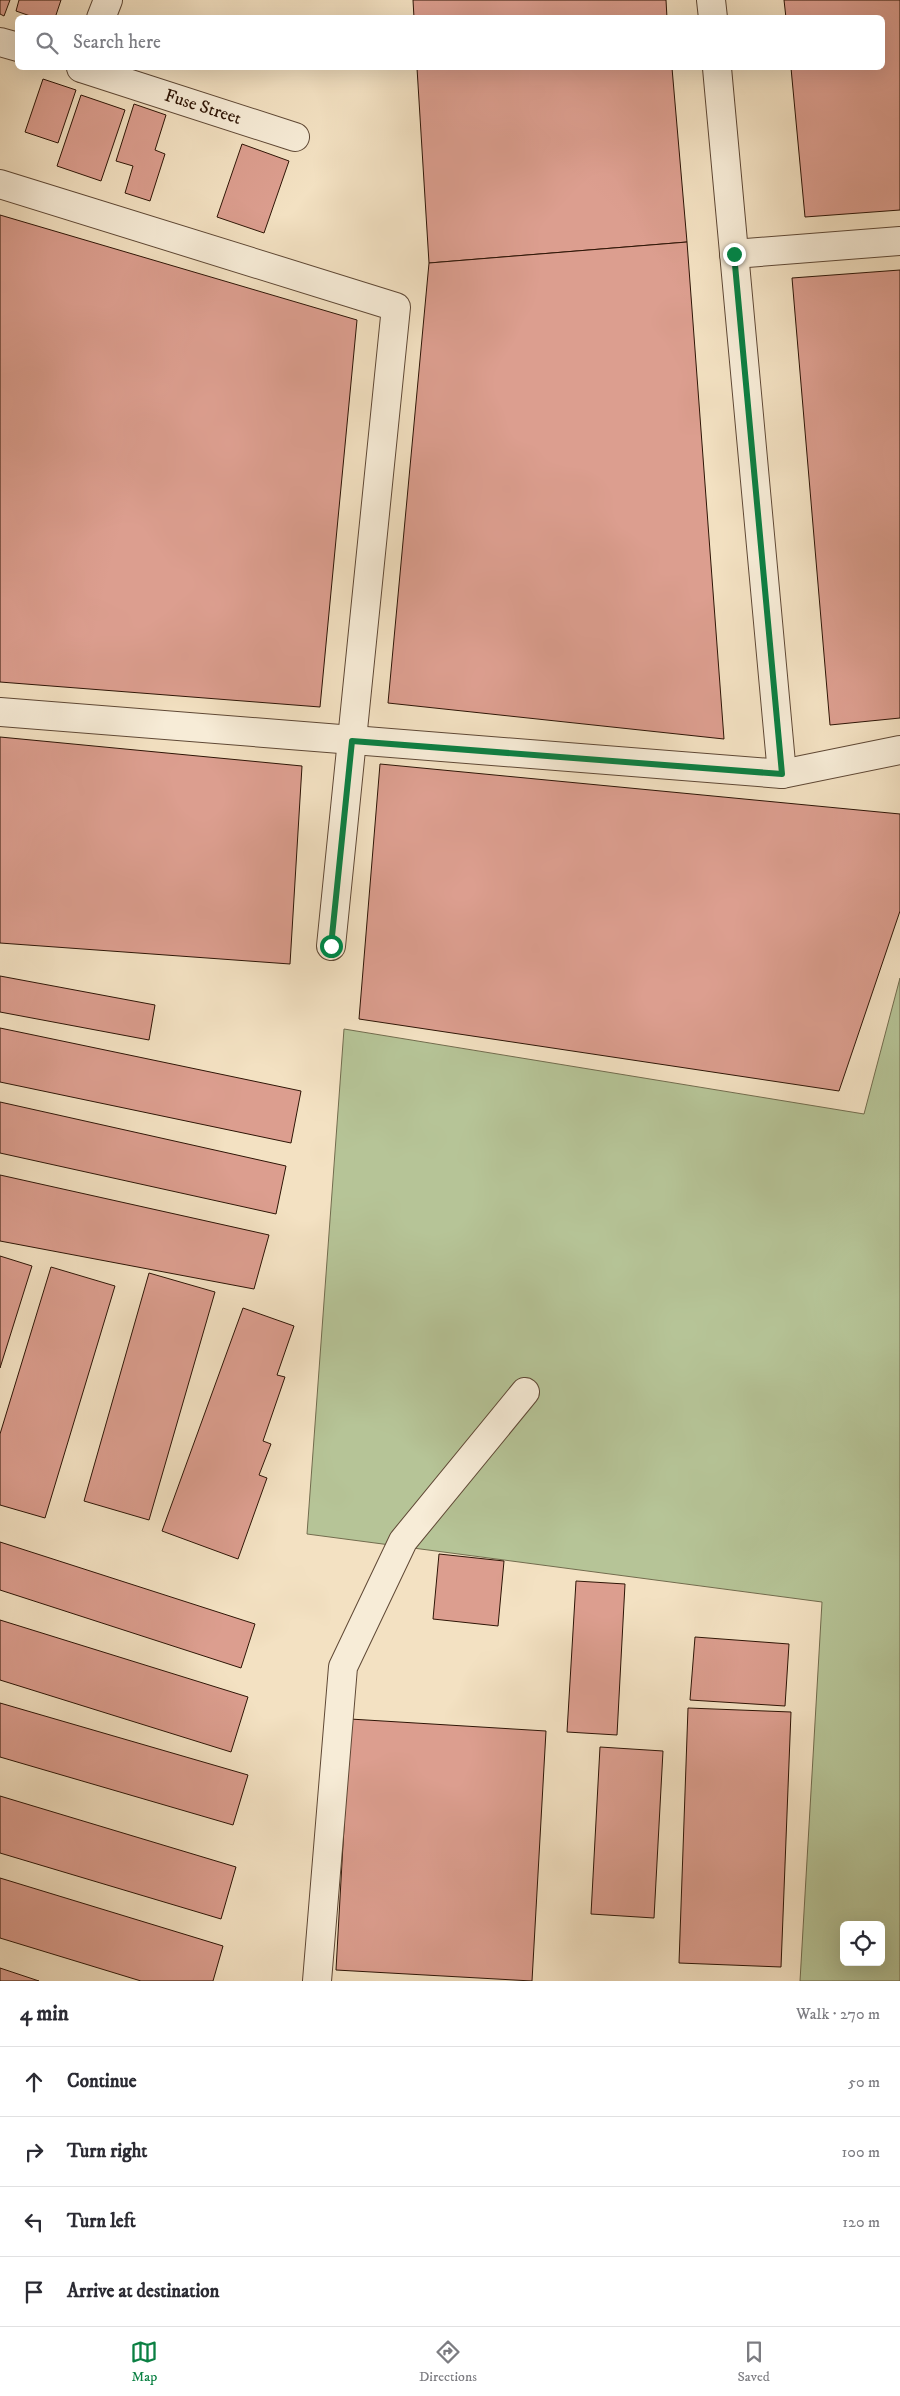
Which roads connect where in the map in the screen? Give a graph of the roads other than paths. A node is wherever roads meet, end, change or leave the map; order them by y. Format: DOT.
graph roads {
  1 [pos="108,0"];
  2 [pos="711,0"];
  3 [pos="102,15"];
  4 [pos="713,15"];
  5 [pos="0,42"];
  6 [pos="15,46"];
  7 [pos="86,70"];
  8 [pos="717,70"];
  9 [pos="295,137"];
  10 [pos="0,184"];
  11 [pos="900,241"];
  12 [pos="734,254"];
  13 [pos="0,712"];
  14 [pos="352,741"];
  15 [pos="900,750"];
  16 [pos="782,774"];
  17 [pos="331,946"];
  18 [pos="525,1392"];
  19 [pos="317,1981"];
  1 -- 3 [label="street"];
  2 -- 4 [label="street"];
  5 -- 6 [label="street"];
  7 -- 9 [label="street, Fuse Street"];
  8 -- 12 [label="street"];
  10 -- 14 [label="street"];
  11 -- 12 [label="street"];
  12 -- 16 [label="street"];
  13 -- 14 [label="street"];
  14 -- 16 [label="street"];
  14 -- 17 [label="street"];
  15 -- 16 [label="street"];
  18 -- 19 [label="street"];
}
